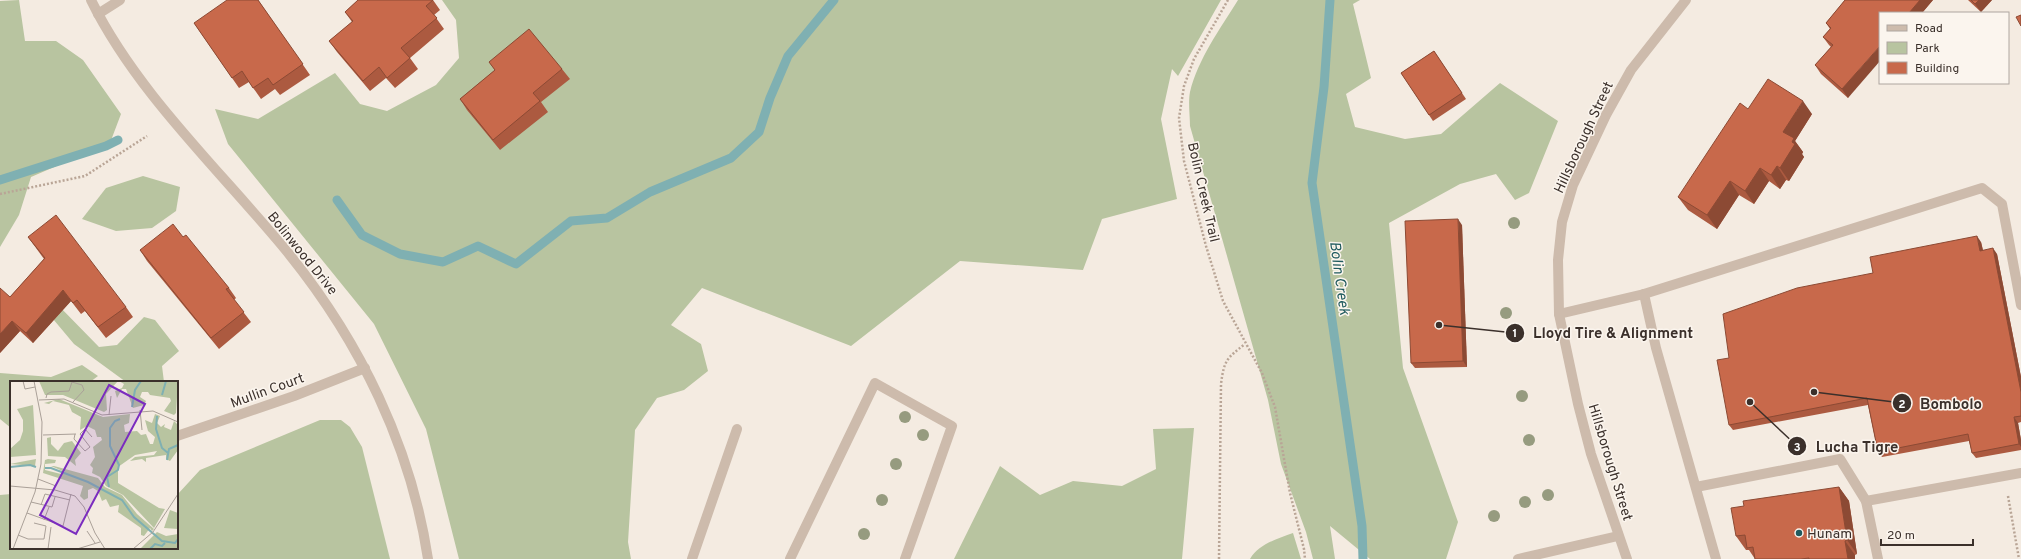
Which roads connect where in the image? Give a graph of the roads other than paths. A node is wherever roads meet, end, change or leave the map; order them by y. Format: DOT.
graph roads {
  1 [pos="91,0"];
  2 [pos="120,0"];
  3 [pos="1686,0"];
  4 [pos="98,14"];
  5 [pos="1644,294"];
  6 [pos="2021,305"];
  7 [pos="1559,314"];
  8 [pos="365,368"];
  9 [pos="737,430"];
  10 [pos="178,436"];
  11 [pos="2021,473"];
  12 [pos="1696,486"];
  13 [pos="1866,501"];
  14 [pos="1618,536"];
  15 [pos="1564,554"];
  16 [pos="428,559"];
  17 [pos="692,559"];
  18 [pos="790,559"];
  19 [pos="905,559"];
  20 [pos="1518,559"];
  21 [pos="1627,559"];
  22 [pos="1716,559"];
  23 [pos="1878,559"];
  1 -- 4 [label="street, Bolinwood Drive"];
  2 -- 4 [label="street"];
  3 -- 7 [label="street, Hillsborough Street"];
  4 -- 8 [label="street, Bolinwood Drive"];
  5 -- 6 [label="street"];
  5 -- 7 [label="street"];
  5 -- 12 [label="street"];
  7 -- 14 [label="street, Hillsborough Street"];
  8 -- 10 [label="street, Mullin Court"];
  8 -- 16 [label="street, Bolinwood Drive"];
  9 -- 17 [label="street"];
  11 -- 13 [label="street"];
  12 -- 13 [label="street"];
  12 -- 22 [label="street"];
  13 -- 23 [label="street"];
  14 -- 15 [label="street"];
  14 -- 21 [label="street, Hillsborough Street"];
  15 -- 20 [label="street"];
  18 -- 19 [label="street"];
}
